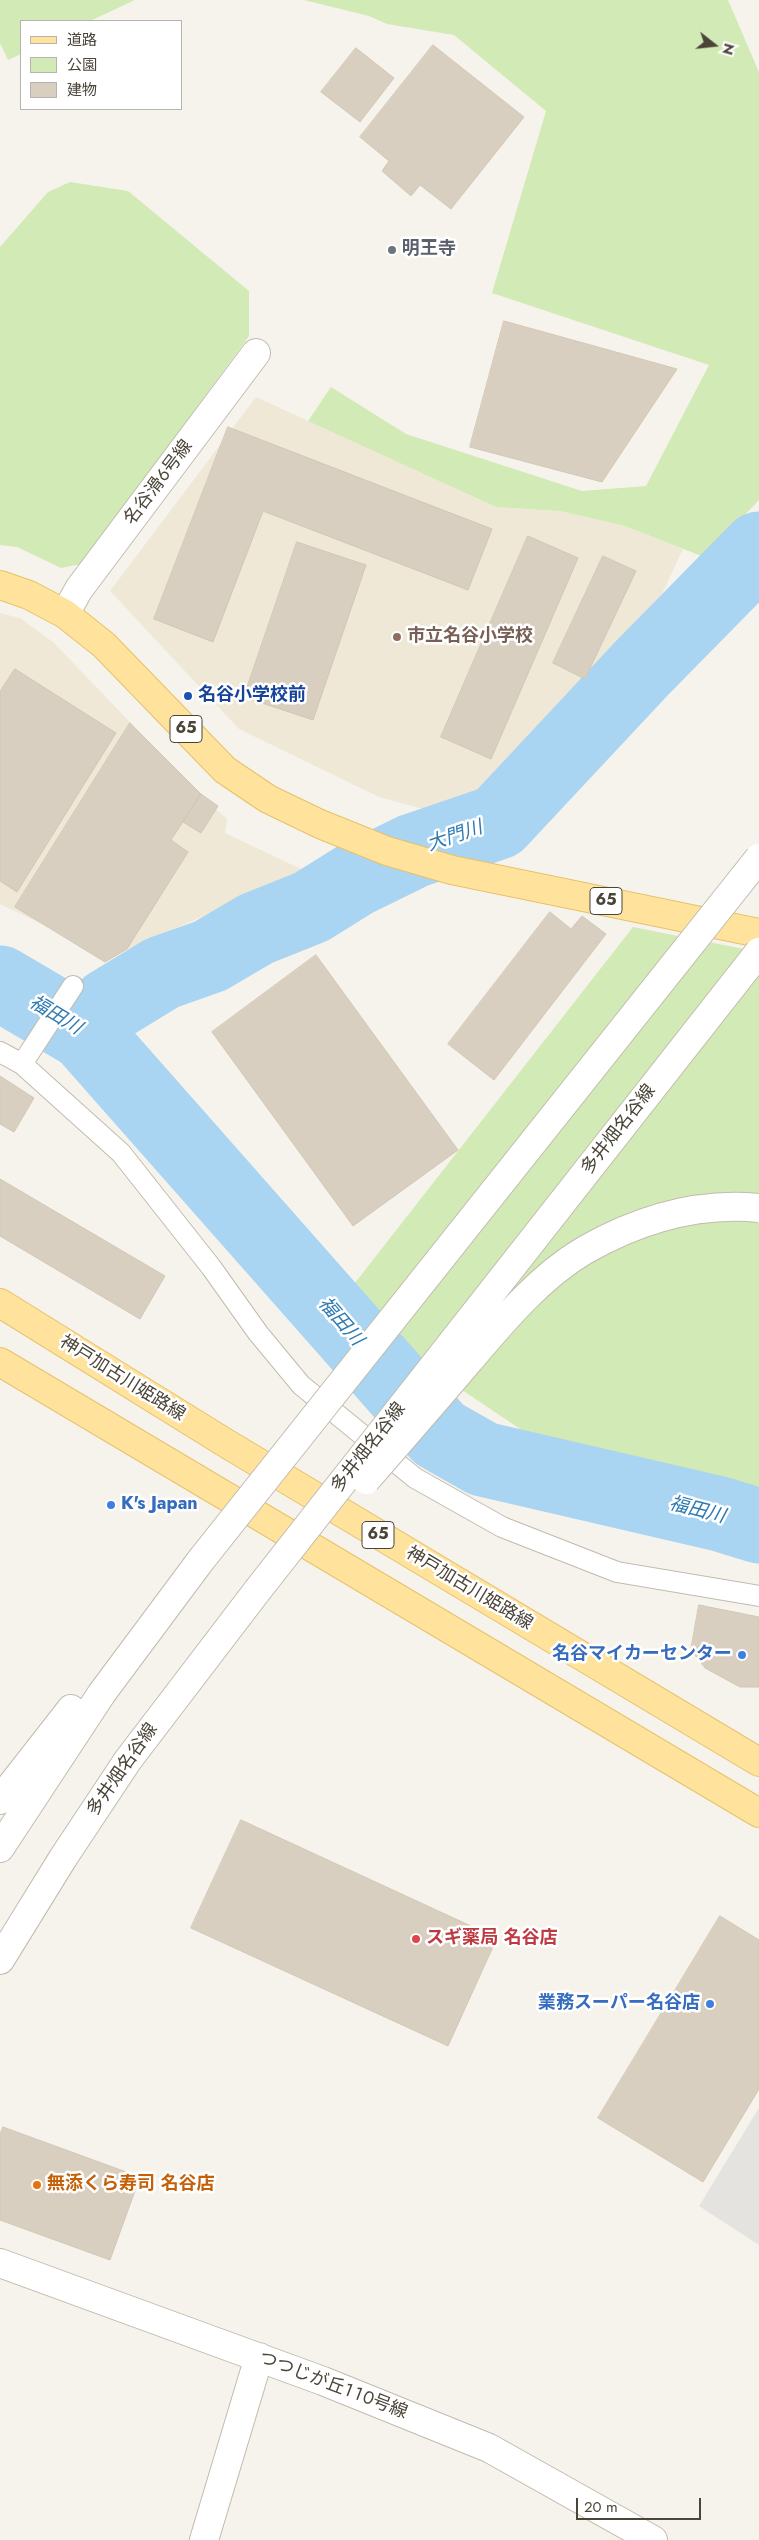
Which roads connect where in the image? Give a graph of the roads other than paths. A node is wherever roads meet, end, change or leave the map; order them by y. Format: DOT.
graph roads {
  1 [pos="256,353"];
  2 [pos="0,585"];
  3 [pos="65,614"];
  4 [pos="759,858"];
  5 [pos="759,933"];
  6 [pos="759,952"];
  7 [pos="73,986"];
  8 [pos="0,1052"];
  9 [pos="22,1064"];
  10 [pos="759,1208"];
  11 [pos="0,1303"];
  12 [pos="0,1362"];
  13 [pos="201,1560"];
  14 [pos="262,1593"];
  15 [pos="759,1596"];
  16 [pos="759,1762"];
  17 [pos="0,1800"];
  18 [pos="759,1813"];
  19 [pos="0,1848"];
  20 [pos="0,1960"];
  21 [pos="0,2263"];
  22 [pos="259,2357"];
  23 [pos="204,2540"];
  24 [pos="653,2540"];
  1 -- 3 [label="street, 名谷滑６号線"];
  2 -- 3 [label="main road, 65"];
  3 -- 5 [label="main road, 65"];
  4 -- 13 [label="street, bridge"];
  6 -- 14 [label="street, 多井畑名谷線, bridge"];
  7 -- 9 [label="lane"];
  8 -- 9 [label="lane"];
  9 -- 15 [label="lane"];
  10 -- 14 [label="street, bridge"];
  11 -- 16 [label="main road, 神戸加古川姫路線 / 65"];
  12 -- 18 [label="main road, 65"];
  13 -- 17 [label="street"];
  13 -- 19 [label="street"];
  14 -- 20 [label="street, 多井畑名谷線"];
  21 -- 22 [label="street, つつじが丘１１０号線"];
  22 -- 23 [label="street"];
  22 -- 24 [label="street, つつじが丘１１０号線"];
}
